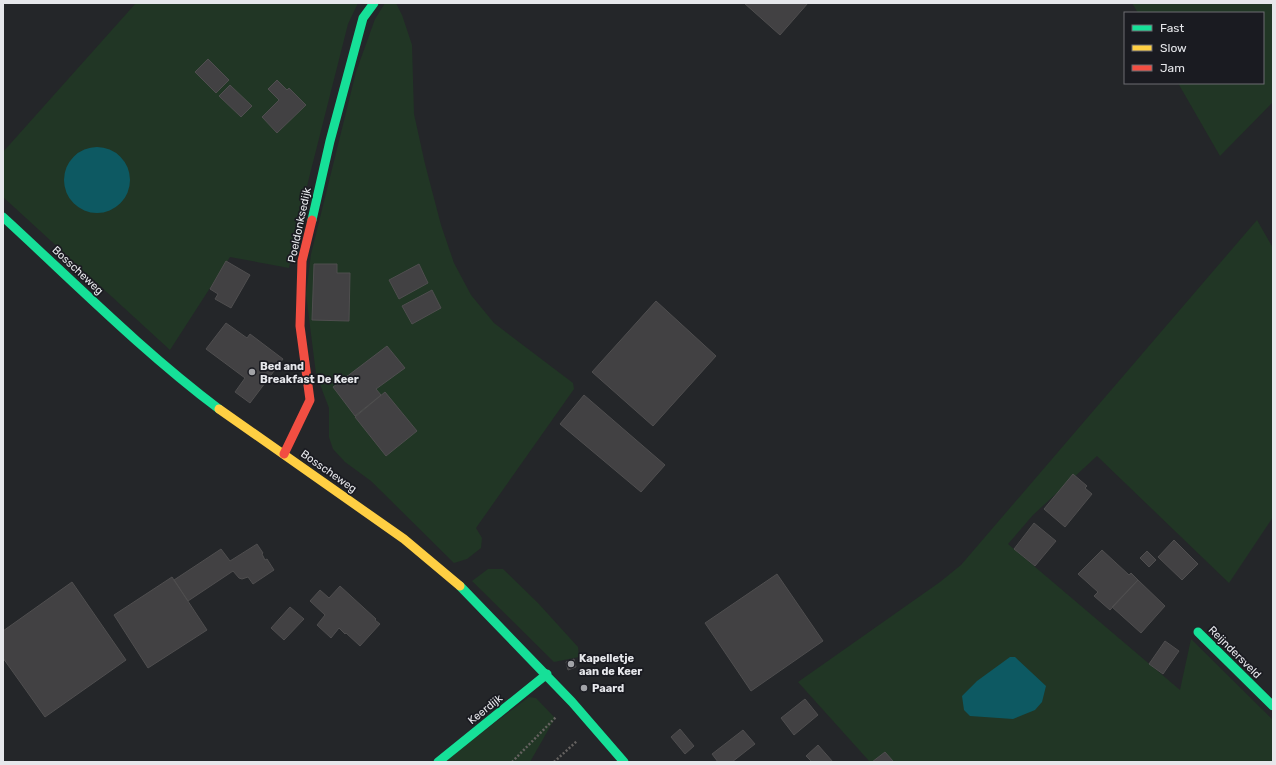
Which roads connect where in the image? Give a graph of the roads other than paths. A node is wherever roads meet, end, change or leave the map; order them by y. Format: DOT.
graph roads {
  1 [pos="374,3"];
  2 [pos="3,217"];
  3 [pos="284,454"];
  4 [pos="1198,632"];
  5 [pos="547,674"];
  6 [pos="1273,706"];
  7 [pos="438,762"];
  8 [pos="624,762"];
  1 -- 3 [label="street, Poeldonksedijk"];
  2 -- 3 [label="street, Bosscheweg"];
  3 -- 5 [label="street, Bosscheweg"];
  4 -- 6 [label="street, Reijndersveld"];
  5 -- 7 [label="street, Keerdijk"];
  5 -- 8 [label="street, Bosscheweg"];
}
